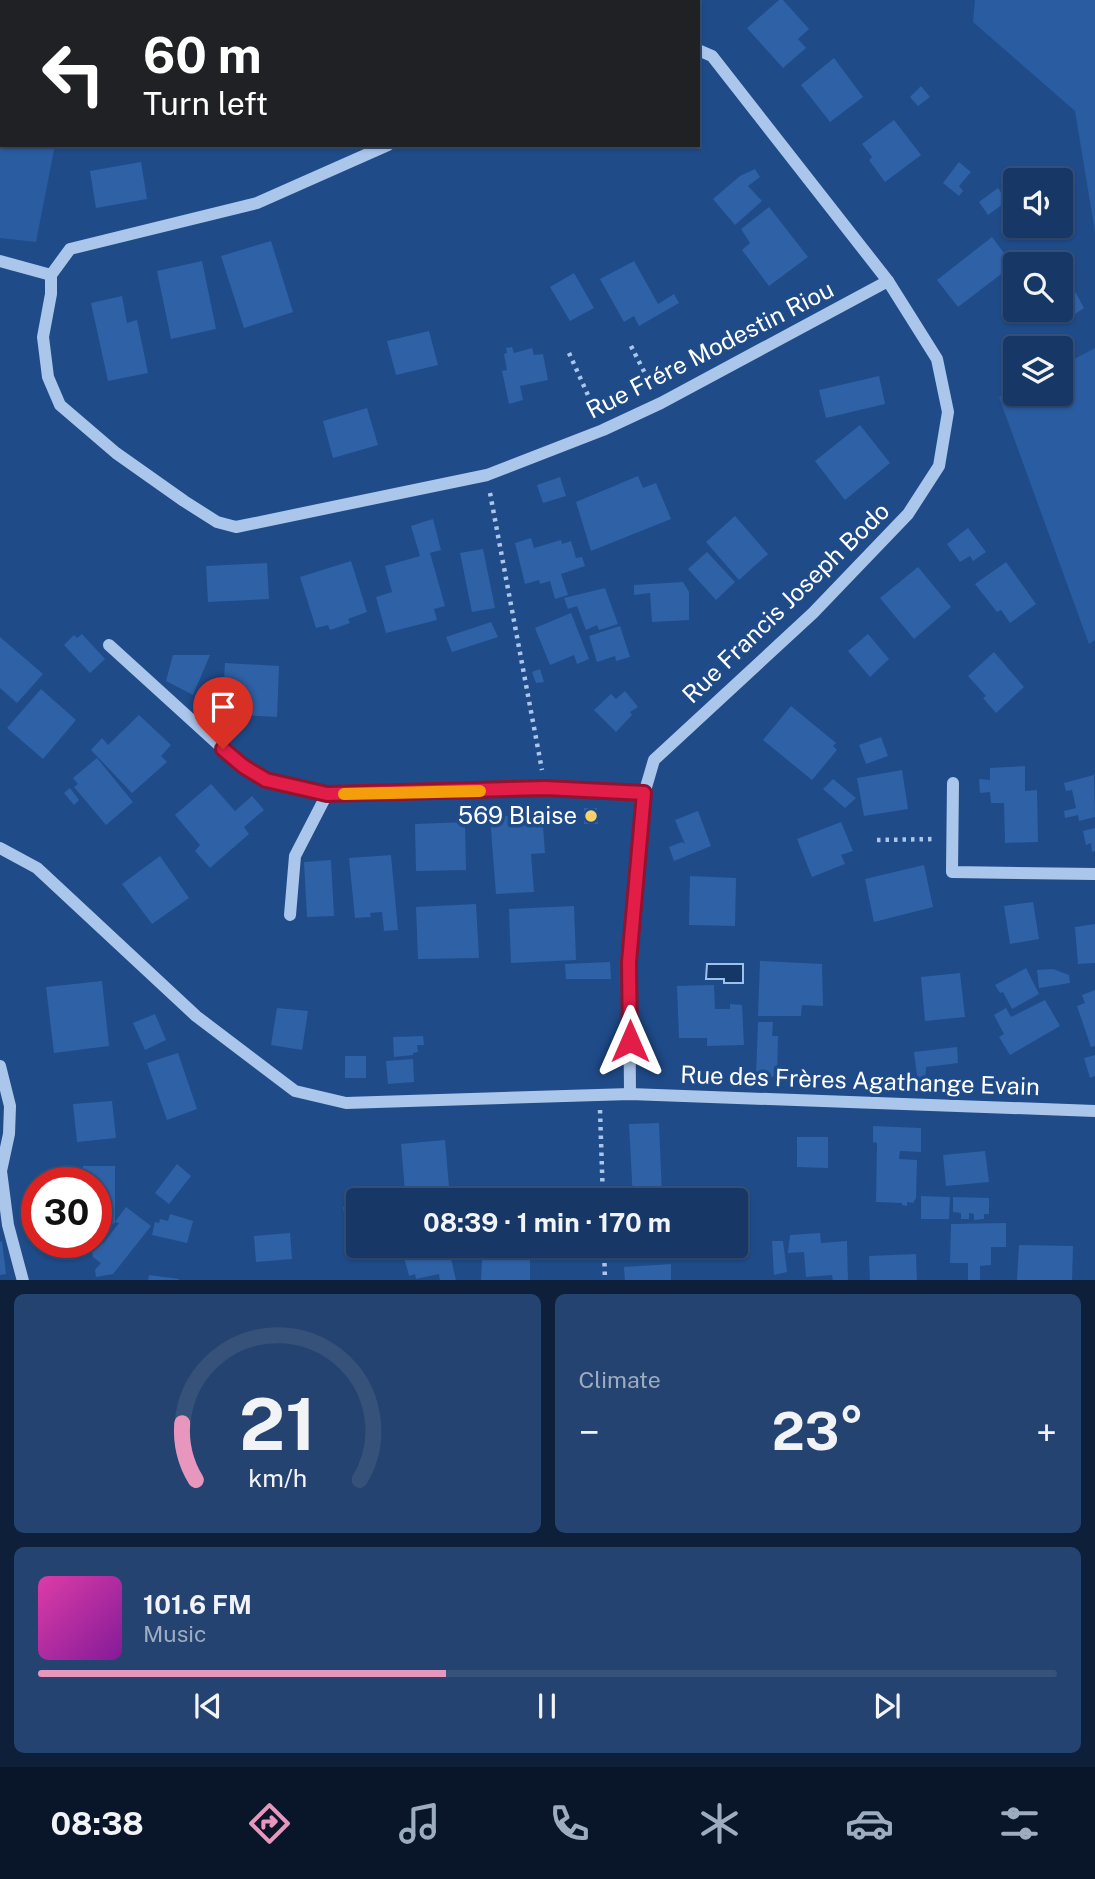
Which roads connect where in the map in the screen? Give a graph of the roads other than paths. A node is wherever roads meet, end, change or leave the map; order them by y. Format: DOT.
graph roads {
  1 [pos="700,51"];
  2 [pos="384,147"];
  3 [pos="0,261"];
  4 [pos="51,275"];
  5 [pos="888,281"];
  6 [pos="109,645"];
  7 [pos="953,783"];
  8 [pos="644,793"];
  9 [pos="327,794"];
  10 [pos="0,848"];
  11 [pos="1095,874"];
  12 [pos="290,915"];
  13 [pos="0,1066"];
  14 [pos="630,1094"];
  15 [pos="1095,1111"];
  16 [pos="23,1280"];
  1 -- 5 [label="street, Rue Francis Joseph Bodo"];
  2 -- 4 [label="street"];
  3 -- 4 [label="street"];
  4 -- 5 [label="street, Rue Frére Modestin Riou"];
  5 -- 8 [label="street, Rue Francis Joseph Bodo"];
  6 -- 9 [label="street"];
  7 -- 11 [label="street"];
  8 -- 9 [label="street"];
  8 -- 14 [label="street, Rue Francis Joseph Bodo"];
  9 -- 12 [label="street"];
  10 -- 14 [label="street, Rue des Frères Agathange Evain"];
  13 -- 16 [label="street"];
  14 -- 15 [label="street, Rue des Frères Agathange Evain"];
}
